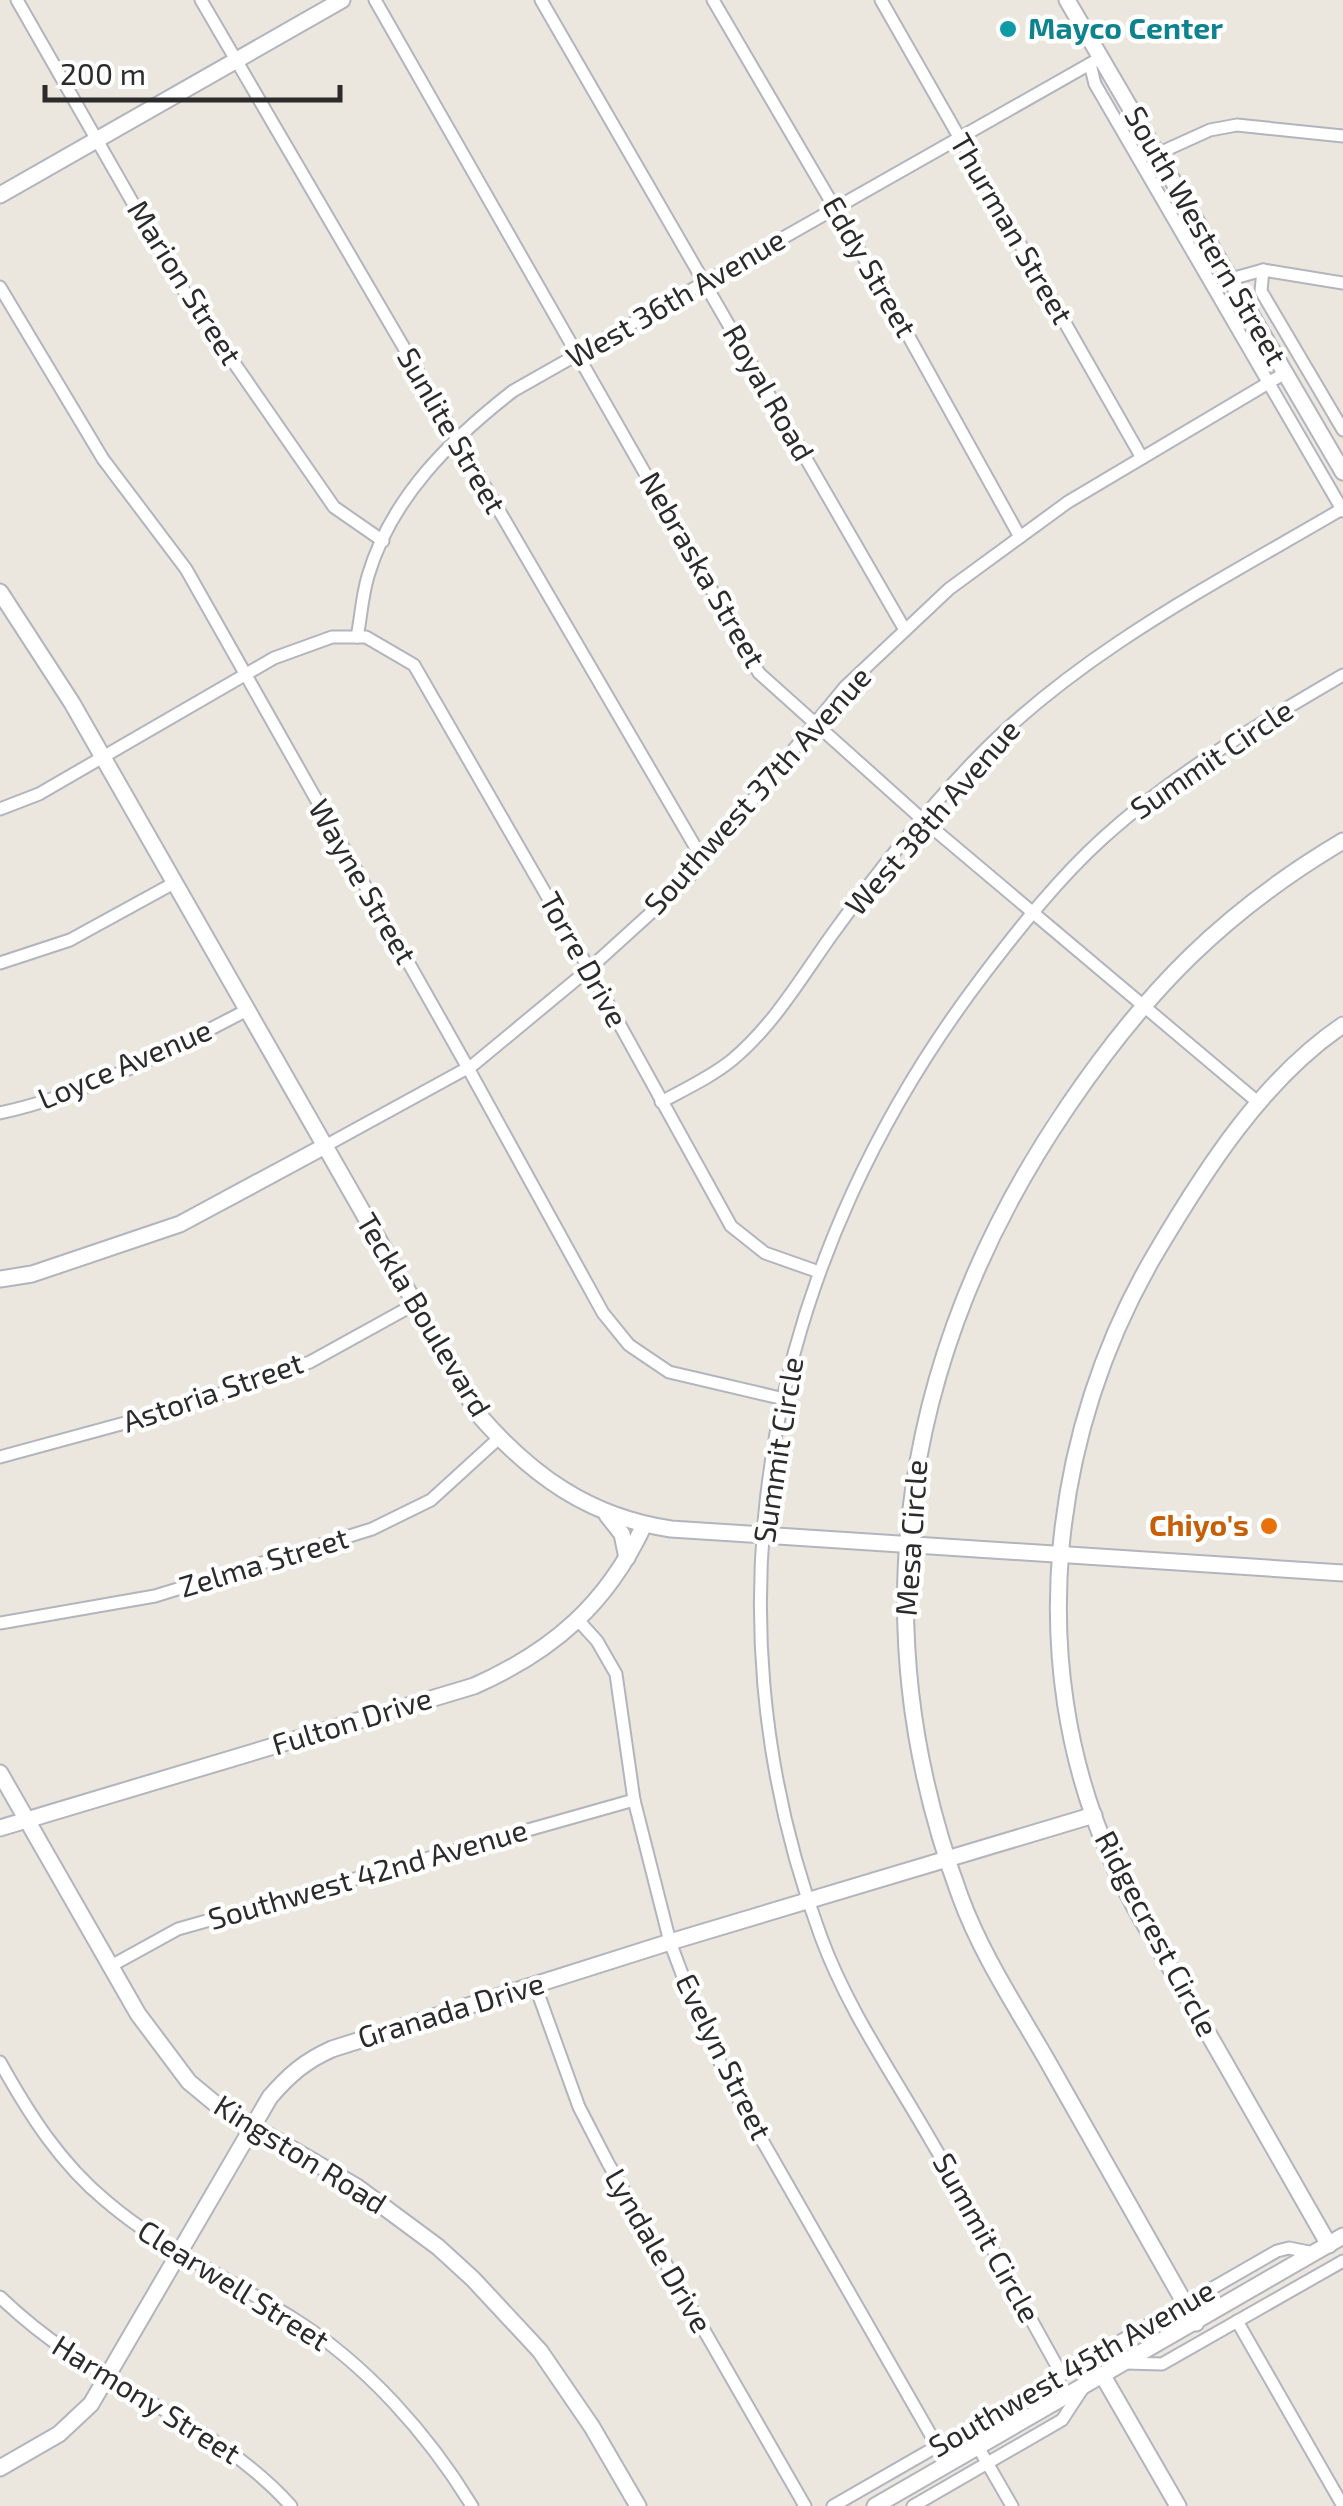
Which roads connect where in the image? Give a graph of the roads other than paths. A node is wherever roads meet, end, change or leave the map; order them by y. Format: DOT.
graph roads {
  1 [pos="17,0"];
  2 [pos="202,0"];
  3 [pos="342,0"];
  4 [pos="374,0"];
  5 [pos="542,0"];
  6 [pos="713,0"];
  7 [pos="881,0"];
  8 [pos="1067,0"];
  9 [pos="236,60"];
  10 [pos="1096,61"];
  11 [pos="1343,136"];
  12 [pos="960,138"];
  13 [pos="97,140"];
  14 [pos="1158,154"];
  15 [pos="0,196"];
  16 [pos="835,208"];
  17 [pos="1263,270"];
  18 [pos="1231,279"];
  19 [pos="704,282"];
  20 [pos="1343,283"];
  21 [pos="0,287"];
  22 [pos="578,355"];
  23 [pos="1285,373"];
  24 [pos="1268,383"];
  25 [pos="1343,430"];
  26 [pos="456,438"];
  27 [pos="1142,458"];
  28 [pos="1343,472"];
  29 [pos="1342,510"];
  30 [pos="1020,537"];
  31 [pos="383,541"];
  32 [pos="0,592"];
  33 [pos="905,630"];
  34 [pos="357,637"];
  35 [pos="245,675"];
  36 [pos="1343,676"];
  37 [pos="815,723"];
  38 [pos="102,757"];
  39 [pos="0,809"];
  40 [pos="922,820"];
  41 [pos="1343,842"];
  42 [pos="703,860"];
  43 [pos="174,883"];
  44 [pos="1032,913"];
  45 [pos="0,962"];
  46 [pos="590,969"];
  47 [pos="1144,1006"];
  48 [pos="247,1010"];
  49 [pos="1343,1025"];
  50 [pos="468,1068"];
  51 [pos="661,1102"];
  52 [pos="1260,1104"];
  53 [pos="0,1113"];
  54 [pos="325,1146"];
  55 [pos="819,1272"];
  56 [pos="0,1279"];
  57 [pos="415,1304"];
  58 [pos="780,1398"];
  59 [pos="499,1438"];
  60 [pos="0,1457"];
  61 [pos="605,1512"];
  62 [pos="644,1525"];
  63 [pos="763,1535"];
  64 [pos="907,1544"];
  65 [pos="1060,1553"];
  66 [pos="627,1558"];
  67 [pos="1343,1574"];
  68 [pos="578,1620"];
  69 [pos="0,1624"];
  70 [pos="0,1772"];
  71 [pos="634,1800"];
  72 [pos="1094,1815"];
  73 [pos="28,1820"];
  74 [pos="0,1828"];
  75 [pos="948,1858"];
  76 [pos="809,1901"];
  77 [pos="670,1942"];
  78 [pos="109,1967"];
  79 [pos="534,1986"];
  80 [pos="0,2062"];
  81 [pos="252,2126"];
  82 [pos="1329,2245"];
  83 [pos="181,2252"];
  84 [pos="1343,2261"];
  85 [pos="1273,2277"];
  86 [pos="1284,2294"];
  87 [pos="0,2297"];
  88 [pos="1186,2305"];
  89 [pos="1238,2321"];
  90 [pos="1196,2323"];
  91 [pos="1125,2363"];
  92 [pos="1062,2375"];
  93 [pos="108,2376"];
  94 [pos="1103,2376"];
  95 [pos="1083,2387"];
  96 [pos="937,2446"];
  97 [pos="978,2447"];
  98 [pos="988,2464"];
  99 [pos="948,2465"];
  100 [pos="0,2468"];
  101 [pos="291,2506"];
  102 [pos="472,2506"];
  103 [pos="638,2506"];
  104 [pos="805,2506"];
  105 [pos="833,2506"];
  106 [pos="875,2506"];
  107 [pos="913,2506"];
  108 [pos="1012,2506"];
  109 [pos="1178,2506"];
  110 [pos="1343,2506"];
  1 -- 13 [label="street, Marion Street"];
  2 -- 9 [label="street, Sunlite Street"];
  3 -- 9 [label="street"];
  4 -- 22 [label="street, Nebraska Street"];
  5 -- 19 [label="street, Royal Road"];
  6 -- 16 [label="street, Eddy Street"];
  7 -- 12 [label="street, Thurman Street"];
  8 -- 10 [label="street, South Western Street"];
  9 -- 13 [label="street"];
  9 -- 26 [label="street, Sunlite Street"];
  10 -- 12 [label="street, West 36th Avenue"];
  10 -- 14 [label="street, South Western Street"];
  10 -- 24 [label="street"];
  11 -- 14 [label="street"];
  12 -- 16 [label="street, West 36th Avenue"];
  12 -- 27 [label="street, Thurman Street"];
  13 -- 15 [label="street"];
  13 -- 31 [label="street, Marion Street"];
  14 -- 18 [label="street, South Western Street"];
  16 -- 19 [label="street, West 36th Avenue"];
  16 -- 30 [label="street, Eddy Street"];
  17 -- 18 [label="street"];
  17 -- 20 [label="street"];
  17 -- 25 [label="street"];
  18 -- 23 [label="street, South Western Street"];
  19 -- 22 [label="street, West 36th Avenue"];
  19 -- 33 [label="street, Royal Road"];
  21 -- 35 [label="street, Wayne Street"];
  22 -- 26 [label="street, West 36th Avenue"];
  22 -- 37 [label="street, Nebraska Street"];
  23 -- 24 [label="street, Southwest 37th Avenue"];
  23 -- 28 [label="street, South Western Street"];
  24 -- 27 [label="street, Southwest 37th Avenue"];
  24 -- 29 [label="street"];
  26 -- 31 [label="street, West 36th Avenue"];
  26 -- 42 [label="street, Sunlite Street"];
  27 -- 30 [label="street, Southwest 37th Avenue"];
  29 -- 40 [label="street, West 38th Avenue"];
  30 -- 33 [label="street, Southwest 37th Avenue"];
  31 -- 34 [label="street, West 36th Avenue"];
  32 -- 38 [label="street, Teckla Boulevard"];
  33 -- 37 [label="street, Southwest 37th Avenue"];
  34 -- 35 [label="street"];
  34 -- 46 [label="street, Torre Drive"];
  35 -- 38 [label="street"];
  35 -- 50 [label="street, Wayne Street"];
  36 -- 44 [label="street, Summit Circle"];
  37 -- 40 [label="street, Nebraska Street"];
  37 -- 42 [label="street, Southwest 37th Avenue"];
  38 -- 39 [label="street"];
  38 -- 43 [label="street, Teckla Boulevard"];
  40 -- 44 [label="street, Nebraska Street"];
  40 -- 51 [label="street, West 38th Avenue"];
  41 -- 47 [label="street, Mesa Circle"];
  42 -- 46 [label="street, Southwest 37th Avenue"];
  43 -- 45 [label="street"];
  43 -- 48 [label="street, Teckla Boulevard"];
  44 -- 47 [label="street, Nebraska Street"];
  44 -- 55 [label="street, Summit Circle"];
  46 -- 50 [label="street, Southwest 37th Avenue"];
  46 -- 51 [label="street, Torre Drive"];
  47 -- 52 [label="street, Nebraska Street"];
  47 -- 64 [label="street, Mesa Circle"];
  48 -- 53 [label="street, Loyce Avenue"];
  48 -- 54 [label="street, Teckla Boulevard"];
  49 -- 52 [label="street, Ridgecrest Circle"];
  50 -- 54 [label="street, Southwest 37th Avenue"];
  50 -- 58 [label="street, Wayne Street"];
  51 -- 55 [label="street, Torre Drive"];
  52 -- 65 [label="street, Ridgecrest Circle"];
  54 -- 56 [label="street, Southwest 37th Avenue"];
  54 -- 57 [label="street, Teckla Boulevard"];
  55 -- 58 [label="street, Summit Circle"];
  57 -- 59 [label="street, Teckla Boulevard"];
  57 -- 60 [label="street, Astoria Street"];
  58 -- 63 [label="street, Summit Circle"];
  59 -- 61 [label="street, Teckla Boulevard"];
  59 -- 69 [label="street, Zelma Street"];
  61 -- 62 [label="street, Teckla Boulevard"];
  61 -- 66 [label="street"];
  62 -- 63 [label="street, Teckla Boulevard"];
  62 -- 66 [label="street, Fulton Drive"];
  63 -- 64 [label="street, Teckla Boulevard"];
  63 -- 76 [label="street, Summit Circle"];
  64 -- 65 [label="street, Teckla Boulevard"];
  64 -- 75 [label="street, Mesa Circle"];
  65 -- 67 [label="street, Teckla Boulevard"];
  65 -- 72 [label="street, Ridgecrest Circle"];
  66 -- 68 [label="street, Fulton Drive"];
  68 -- 71 [label="street, Evelyn Street"];
  68 -- 73 [label="street, Fulton Drive"];
  70 -- 73 [label="street, Kingston Road"];
  71 -- 77 [label="street, Evelyn Street"];
  71 -- 78 [label="street, Southwest 42nd Avenue"];
  72 -- 75 [label="street, Granada Drive"];
  72 -- 82 [label="street, Ridgecrest Circle"];
  73 -- 74 [label="street, Fulton Drive"];
  73 -- 78 [label="street, Kingston Road"];
  75 -- 76 [label="street, Granada Drive"];
  75 -- 88 [label="street, Mesa Circle"];
  76 -- 77 [label="street, Granada Drive"];
  76 -- 92 [label="street, Summit Circle"];
  77 -- 79 [label="street, Granada Drive"];
  77 -- 96 [label="street, Evelyn Street"];
  78 -- 81 [label="street, Kingston Road"];
  79 -- 81 [label="street, Granada Drive"];
  79 -- 104 [label="street, Lyndale Drive"];
  80 -- 83 [label="street, Clearwell Street"];
  81 -- 83 [label="street, Granada Drive"];
  81 -- 103 [label="street, Kingston Road"];
  82 -- 85 [label="street, Southwest 45th Avenue"];
  82 -- 88 [label="street, Southwest 45th Avenue"];
  83 -- 93 [label="street, Granada Drive"];
  83 -- 102 [label="street, Clearwell Street"];
  84 -- 86 [label="street, Southwest 45th Avenue"];
  85 -- 86 [label="street"];
  85 -- 90 [label="street, Southwest 45th Avenue"];
  86 -- 89 [label="street, Southwest 45th Avenue"];
  87 -- 93 [label="street, Harmony Street"];
  88 -- 90 [label="street, Mesa Circle"];
  88 -- 92 [label="street, Southwest 45th Avenue"];
  89 -- 91 [label="street, Southwest 45th Avenue"];
  89 -- 110 [label="street"];
  90 -- 91 [label="street, Southwest 45th Avenue"];
  91 -- 94 [label="street, Southwest 45th Avenue"];
  92 -- 96 [label="street, Southwest 45th Avenue"];
  93 -- 100 [label="street, Granada Drive"];
  93 -- 101 [label="street, Harmony Street"];
  94 -- 95 [label="street, Southwest 45th Avenue"];
  94 -- 109 [label="street"];
  95 -- 97 [label="street, Southwest 45th Avenue"];
  95 -- 98 [label="street, Southwest 45th Avenue"];
  96 -- 99 [label="street, Evelyn Street"];
  96 -- 105 [label="street, Southwest 45th Avenue"];
  97 -- 98 [label="street"];
  97 -- 99 [label="street, Southwest 45th Avenue"];
  98 -- 107 [label="street, Southwest 45th Avenue"];
  98 -- 108 [label="street"];
  99 -- 106 [label="street, Southwest 45th Avenue"];
}
